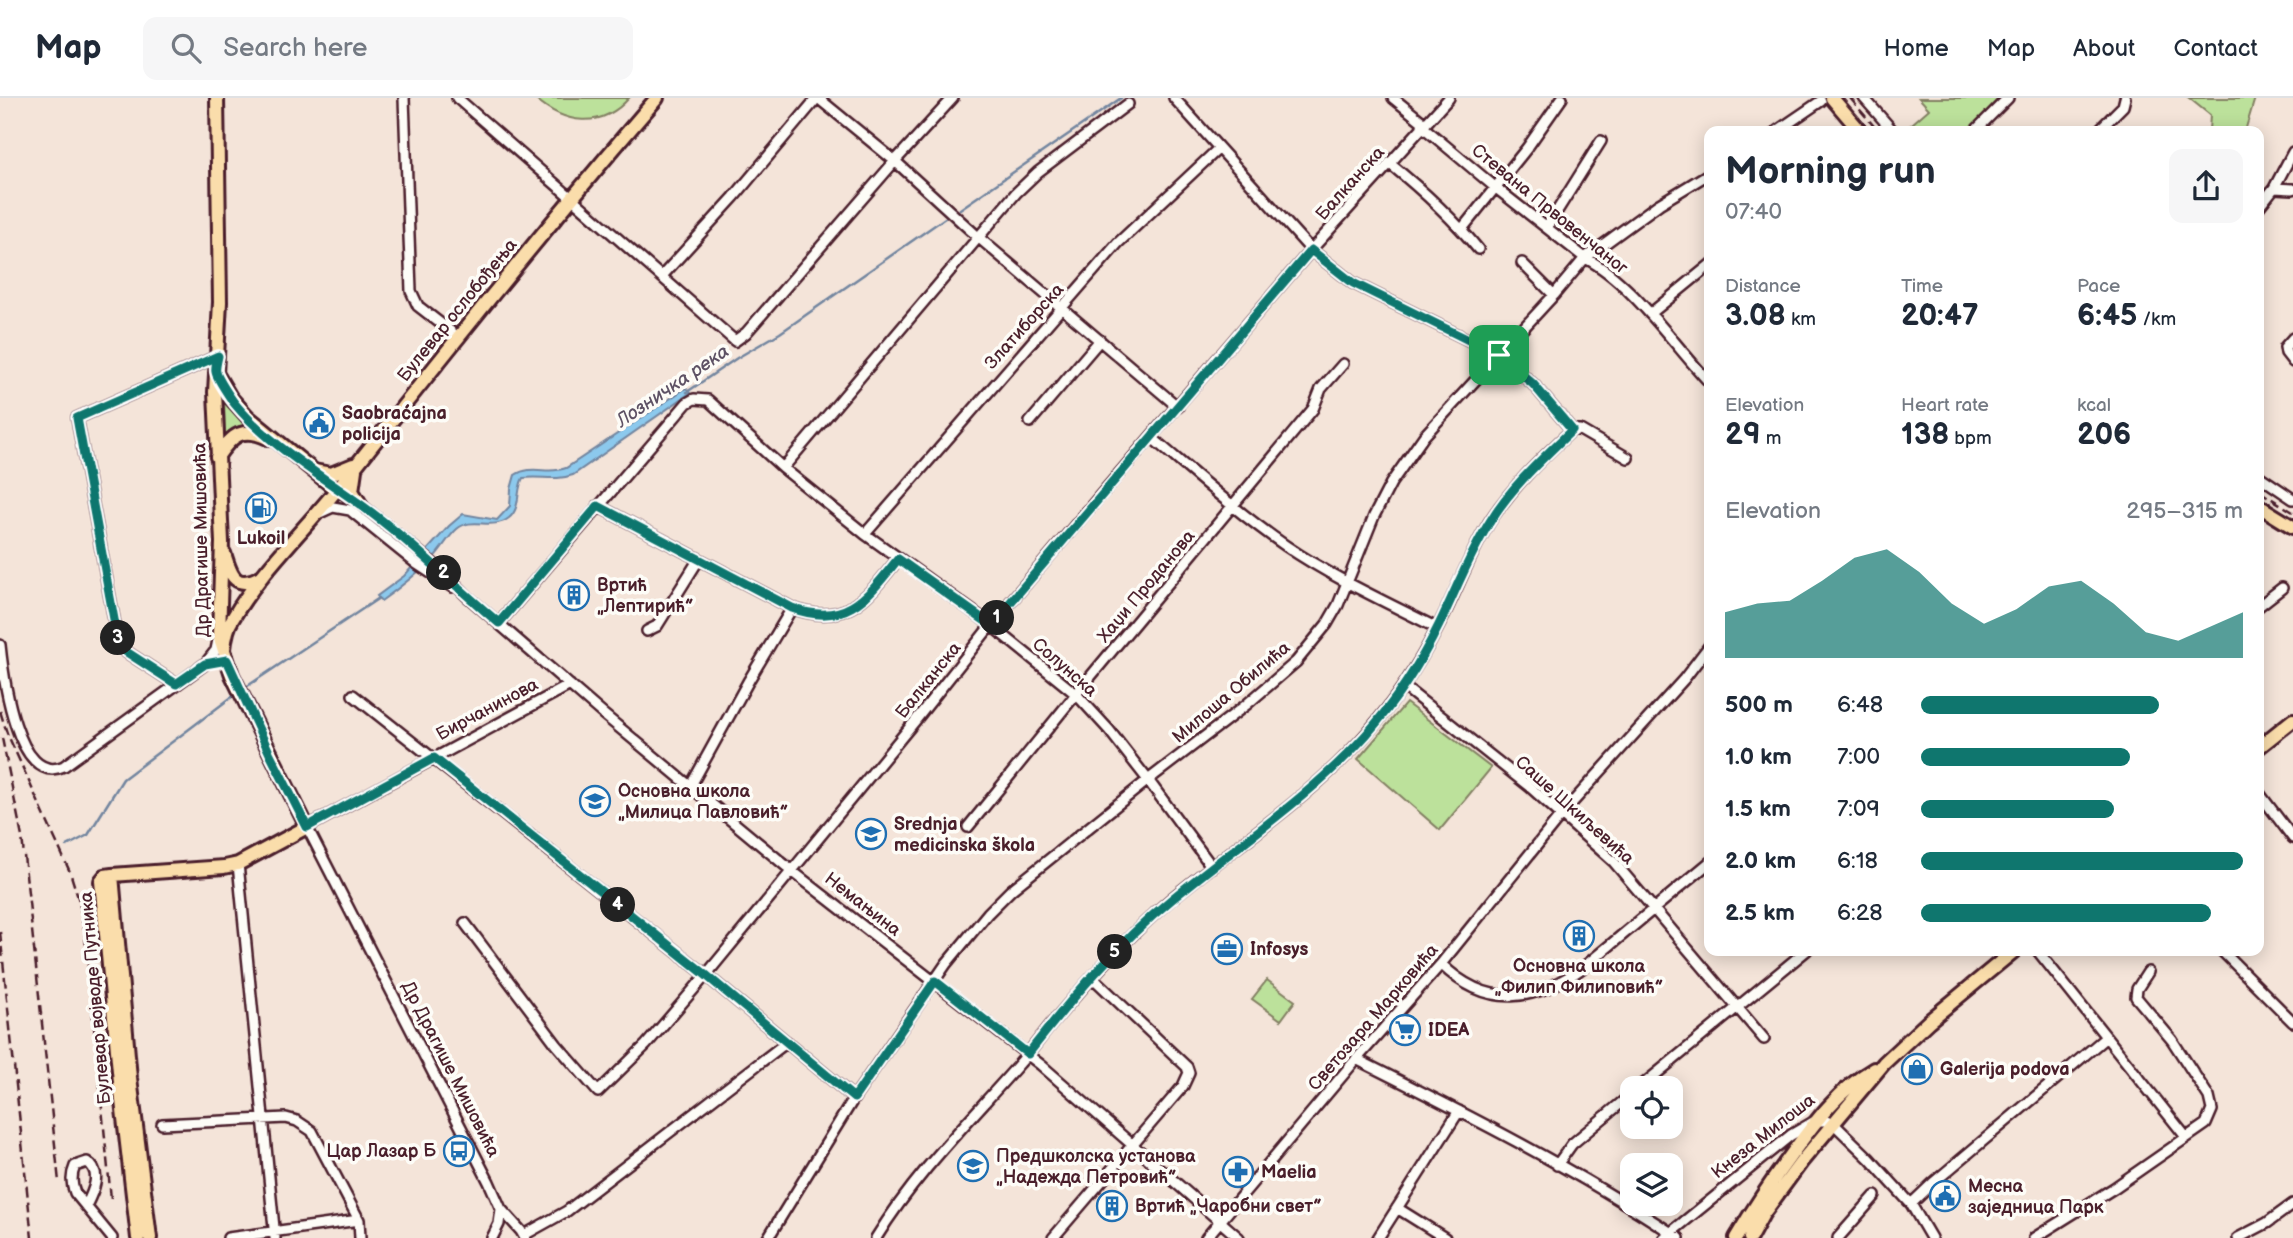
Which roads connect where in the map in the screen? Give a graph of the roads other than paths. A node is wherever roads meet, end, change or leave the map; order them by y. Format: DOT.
graph roads {
  1 [pos="217,98"];
  2 [pos="404,98"];
  3 [pos="457,98"];
  4 [pos="657,98"];
  5 [pos="817,98"];
  6 [pos="953,98"];
  7 [pos="1174,98"];
  8 [pos="1393,98"];
  9 [pos="1449,98"];
  10 [pos="1562,98"];
  11 [pos="1864,98"];
  12 [pos="2008,98"];
  13 [pos="2125,98"];
  14 [pos="1827,99"];
  15 [pos="1128,104"];
  16 [pos="1423,125"];
  17 [pos="1785,126"];
  18 [pos="1855,126"];
  19 [pos="1889,126"];
  20 [pos="1980,126"];
  21 [pos="2103,126"];
  22 [pos="1601,141"];
  23 [pos="1219,149"];
  24 [pos="2293,152"];
  25 [pos="895,161"];
  26 [pos="1389,163"];
  27 [pos="1704,177"];
  28 [pos="1496,188"];
  29 [pos="2274,188"];
  30 [pos="2293,188"];
  31 [pos="571,197"];
  32 [pos="2264,201"];
  33 [pos="1547,228"];
  34 [pos="1462,229"];
  35 [pos="978,237"];
  36 [pos="1478,249"];
  37 [pos="1311,250"];
  38 [pos="1585,258"];
  39 [pos="1521,262"];
  40 [pos="1704,270"];
  41 [pos="662,276"];
  42 [pos="1555,295"];
  43 [pos="1062,307"];
  44 [pos="1650,314"];
  45 [pos="458,337"];
  46 [pos="2293,338"];
  47 [pos="1100,340"];
  48 [pos="1499,355"];
  49 [pos="218,356"];
  50 [pos="2293,362"];
  51 [pos="1343,364"];
  52 [pos="216,373"];
  53 [pos="1704,377"];
  54 [pos="1178,407"];
  55 [pos="1030,422"];
  56 [pos="1572,430"];
  57 [pos="1151,437"];
  58 [pos="277,442"];
  59 [pos="217,457"];
  60 [pos="1628,458"];
  61 [pos="357,463"];
  62 [pos="783,468"];
  63 [pos="312,470"];
  64 [pos="2264,479"];
  65 [pos="337,489"];
  66 [pos="2293,499"];
  67 [pos="360,504"];
  68 [pos="598,506"];
  69 [pos="1233,506"];
  70 [pos="2264,509"];
  71 [pos="318,511"];
  72 [pos="2293,527"];
  73 [pos="865,534"];
  74 [pos="222,545"];
  75 [pos="699,559"];
  76 [pos="898,559"];
  77 [pos="266,574"];
  78 [pos="1347,582"];
  79 [pos="2282,588"];
  80 [pos="467,596"];
  81 [pos="2264,602"];
  82 [pos="792,608"];
  83 [pos="499,623"];
  84 [pos="991,625"];
  85 [pos="1437,628"];
  86 [pos="648,631"];
  87 [pos="219,635"];
  88 [pos="0,645"];
  89 [pos="1704,653"];
  90 [pos="225,656"];
  91 [pos="205,664"];
  92 [pos="176,684"];
  93 [pos="570,685"];
  94 [pos="1403,686"];
  95 [pos="1076,694"];
  96 [pos="353,695"];
  97 [pos="2293,720"];
  98 [pos="2264,743"];
  99 [pos="434,758"];
  100 [pos="1148,780"];
  101 [pos="690,787"];
  102 [pos="2264,800"];
  103 [pos="1562,814"];
  104 [pos="307,827"];
  105 [pos="968,827"];
  106 [pos="2293,838"];
  107 [pos="238,864"];
  108 [pos="1212,867"];
  109 [pos="1704,867"];
  110 [pos="792,871"];
  111 [pos="112,874"];
  112 [pos="1654,908"];
  113 [pos="465,923"];
  114 [pos="1800,956"];
  115 [pos="2008,956"];
  116 [pos="2042,956"];
  117 [pos="2227,956"];
  118 [pos="1441,964"];
  119 [pos="2148,972"];
  120 [pos="706,975"];
  121 [pos="1092,977"];
  122 [pos="935,981"];
  123 [pos="1736,1007"];
  124 [pos="2293,1022"];
  125 [pos="2105,1038"];
  126 [pos="1764,1039"];
  127 [pos="787,1042"];
  128 [pos="1028,1054"];
  129 [pos="1356,1059"];
  130 [pos="1884,1063"];
  131 [pos="1653,1076"];
  132 [pos="854,1098"];
  133 [pos="1620,1104"];
  134 [pos="1459,1111"];
  135 [pos="263,1119"];
  136 [pos="1815,1121"];
  137 [pos="162,1124"];
  138 [pos="1834,1124"];
  139 [pos="2186,1137"];
  140 [pos="1134,1145"];
  141 [pos="1557,1165"];
  142 [pos="1875,1196"];
  143 [pos="1911,1204"];
  144 [pos="86,1206"];
  145 [pos="2292,1206"];
  146 [pos="1397,1208"];
  147 [pos="501,1209"];
  148 [pos="359,1220"];
  149 [pos="1220,1221"];
  150 [pos="517,1227"];
  151 [pos="495,1234"];
  152 [pos="275,1236"];
  153 [pos="1671,1236"];
  154 [pos="524,1237"];
  155 [pos="112,1238"];
  156 [pos="138,1238"];
  157 [pos="150,1238"];
  158 [pos="228,1238"];
  159 [pos="360,1238"];
  160 [pos="768,1238"];
  161 [pos="876,1238"];
  162 [pos="1053,1238"];
  163 [pos="1206,1238"];
  164 [pos="1240,1238"];
  165 [pos="1378,1238"];
  166 [pos="1445,1238"];
  167 [pos="1737,1238"];
  168 [pos="1750,1238"];
  169 [pos="1838,1238"];
  170 [pos="1931,1238"];
  171 [pos="2034,1238"];
  172 [pos="2238,1238"];
  1 -- 49 [label="main road, Др Драгише Мишовића"];
  2 -- 45 [label="street"];
  3 -- 31 [label="street"];
  4 -- 31 [label="main road, Булевар ослобођења"];
  5 -- 25 [label="street"];
  5 -- 41 [label="street"];
  6 -- 25 [label="street"];
  7 -- 23 [label="street"];
  8 -- 16 [label="street, Стевана Првовенчаног"];
  9 -- 16 [label="street, Балканска"];
  10 -- 28 [label="street"];
  11 -- 19 [label="street"];
  12 -- 20 [label="street"];
  13 -- 21 [label="street"];
  14 -- 17 [label="street"];
  14 -- 18 [label="main road"];
  15 -- 35 [label="street"];
  16 -- 26 [label="street, Балканска"];
  16 -- 28 [label="street, Стевана Првовенчаног"];
  22 -- 33 [label="street"];
  23 -- 37 [label="street"];
  23 -- 43 [label="street, Златиборска"];
  24 -- 29 [label="street"];
  25 -- 35 [label="street"];
  25 -- 41 [label="street"];
  26 -- 34 [label="street"];
  26 -- 37 [label="street, Балканска"];
  27 -- 38 [label="street, Милоша Обилића"];
  28 -- 33 [label="street, Стевана Првовенчаног"];
  28 -- 34 [label="street"];
  29 -- 30 [label="street"];
  29 -- 32 [label="street"];
  31 -- 41 [label="street"];
  31 -- 45 [label="main road, Булевар ослобођења"];
  33 -- 38 [label="street, Стевана Првовенчаног"];
  34 -- 36 [label="street"];
  35 -- 43 [label="street"];
  35 -- 62 [label="street"];
  37 -- 48 [label="street"];
  37 -- 54 [label="street, Балканска"];
  38 -- 42 [label="street, Милоша Обилића"];
  38 -- 44 [label="street, Стевана Првовенчаног"];
  39 -- 42 [label="street"];
  40 -- 44 [label="street"];
  42 -- 48 [label="street, Милоша Обилића"];
  43 -- 47 [label="street"];
  43 -- 73 [label="street, Златиборска"];
  44 -- 53 [label="street, Стевана Првовенчаног"];
  45 -- 61 [label="main road, Булевар ослобођења"];
  46 -- 50 [label="street"];
  47 -- 54 [label="street"];
  47 -- 55 [label="street"];
  48 -- 56 [label="street"];
  48 -- 78 [label="street, Милоша Обилића"];
  49 -- 52 [label="main road, Др Драгише Мишовића"];
  49 -- 92 [label="street"];
  51 -- 69 [label="street, Хаџи Проданова"];
  52 -- 58 [label="main road, Немањина"];
  52 -- 59 [label="main road, Др Драгише Мишовића"];
  54 -- 57 [label="street, Балканска"];
  56 -- 60 [label="street"];
  56 -- 85 [label="street"];
  57 -- 69 [label="street"];
  57 -- 84 [label="street, Балканска"];
  58 -- 59 [label="main road"];
  58 -- 63 [label="main road, Немањина"];
  59 -- 74 [label="main road, Др Драгише Мишовића"];
  61 -- 63 [label="main road"];
  61 -- 65 [label="main road, Булевар ослобођења"];
  61 -- 67 [label="main road"];
  62 -- 68 [label="street, Солунска"];
  62 -- 73 [label="street, Солунска"];
  63 -- 65 [label="main road, Немањина"];
  63 -- 71 [label="main road"];
  64 -- 66 [label="street"];
  65 -- 67 [label="street, Немањина"];
  65 -- 71 [label="main road, Булевар ослобођења"];
  67 -- 80 [label="street, Немањина"];
  68 -- 75 [label="street"];
  68 -- 83 [label="street"];
  69 -- 78 [label="street"];
  69 -- 95 [label="street, Хаџи Проданова"];
  70 -- 72 [label="main road"];
  71 -- 77 [label="main road, Булевар ослобођења"];
  71 -- 80 [label="street, Немањина"];
  73 -- 76 [label="street, Солунска"];
  74 -- 77 [label="main road"];
  74 -- 87 [label="main road, Др Драгише Мишовића"];
  75 -- 82 [label="street"];
  75 -- 86 [label="street"];
  76 -- 82 [label="street"];
  76 -- 84 [label="street, Солунска"];
  77 -- 90 [label="main road, Булевар ослобођења"];
  78 -- 85 [label="street"];
  78 -- 100 [label="street, Милоша Обилића"];
  79 -- 81 [label="street"];
  80 -- 83 [label="street, Немањина"];
  82 -- 101 [label="street"];
  83 -- 93 [label="street, Немањина"];
  84 -- 95 [label="street, Солунска"];
  84 -- 110 [label="street, Балканска"];
  85 -- 94 [label="street"];
  87 -- 90 [label="main road, Др Драгише Мишовића"];
  87 -- 91 [label="street"];
  88 -- 92 [label="street"];
  89 -- 103 [label="street, Светозара Марковића"];
  90 -- 91 [label="street"];
  90 -- 104 [label="main road, Др Драгише Мишовића"];
  91 -- 92 [label="street"];
  93 -- 99 [label="street, Бирчанинова"];
  93 -- 101 [label="street, Немањина"];
  94 -- 103 [label="street, Саше Шкиљевића"];
  94 -- 108 [label="street"];
  95 -- 100 [label="street, Солунска"];
  95 -- 105 [label="street, Хаџи Проданова"];
  96 -- 99 [label="street"];
  97 -- 98 [label="main road"];
  99 -- 104 [label="street, Бирчанинова"];
  99 -- 120 [label="street"];
  100 -- 108 [label="street, Солунска"];
  100 -- 122 [label="street, Милоша Обилића"];
  101 -- 110 [label="street, Немањина"];
  102 -- 106 [label="street"];
  103 -- 112 [label="street, Саше Шкиљевића"];
  103 -- 118 [label="street, Светозара Марковића"];
  104 -- 107 [label="main road, Бирчанинова"];
  104 -- 147 [label="street, Др Драгише Мишовића"];
  107 -- 111 [label="main road, Бирчанинова"];
  107 -- 135 [label="street"];
  108 -- 121 [label="street"];
  109 -- 112 [label="street"];
  110 -- 120 [label="street, Балканска"];
  110 -- 122 [label="street, Немањина"];
  111 -- 156 [label="main road, Булевар војводе Путника"];
  111 -- 157 [label="main road, Булевар војводе Путника"];
  112 -- 118 [label="street"];
  112 -- 123 [label="street, Саше Шкиљевића"];
  113 -- 120 [label="street, Балканска"];
  114 -- 123 [label="street"];
  115 -- 130 [label="main road, Кнеза Милоша"];
  116 -- 125 [label="street"];
  117 -- 124 [label="street"];
  118 -- 129 [label="street, Светозара Марковића"];
  119 -- 139 [label="street"];
  120 -- 127 [label="street"];
  121 -- 128 [label="street"];
  121 -- 140 [label="street"];
  122 -- 128 [label="street, Немањина"];
  122 -- 132 [label="street, Милоша Обилића"];
  123 -- 126 [label="street, Саше Шкиљевића"];
  123 -- 131 [label="street"];
  125 -- 139 [label="street"];
  125 -- 143 [label="street"];
  127 -- 132 [label="street"];
  127 -- 154 [label="street"];
  128 -- 140 [label="street, Немањина"];
  128 -- 161 [label="street"];
  129 -- 134 [label="street"];
  129 -- 149 [label="street, Светозара Марковића"];
  130 -- 136 [label="main road, Кнеза Милоша"];
  130 -- 138 [label="main road, Кнеза Милоша"];
  132 -- 160 [label="street, Милоша Обилића"];
  133 -- 141 [label="street"];
  134 -- 141 [label="street"];
  134 -- 146 [label="street"];
  135 -- 137 [label="street"];
  135 -- 148 [label="street"];
  135 -- 152 [label="street"];
  136 -- 138 [label="street"];
  136 -- 153 [label="street, Кнеза Милоша"];
  136 -- 167 [label="main road"];
  138 -- 143 [label="street"];
  138 -- 168 [label="main road, Кнеза Милоша"];
  139 -- 171 [label="street"];
  140 -- 149 [label="street, Немањина"];
  140 -- 162 [label="street"];
  141 -- 153 [label="street"];
  142 -- 169 [label="street"];
  143 -- 170 [label="street"];
  144 -- 155 [label="street"];
  145 -- 172 [label="street"];
  146 -- 165 [label="street"];
  146 -- 166 [label="street"];
  147 -- 150 [label="street, Др Драгише Мишовића"];
  147 -- 151 [label="street"];
  148 -- 152 [label="street"];
  148 -- 159 [label="street"];
  149 -- 163 [label="street, Светозара Марковића"];
  149 -- 164 [label="street, Немањина"];
  150 -- 151 [label="street"];
  150 -- 154 [label="street, Др Драгише Мишовића"];
  152 -- 158 [label="street"];
}
